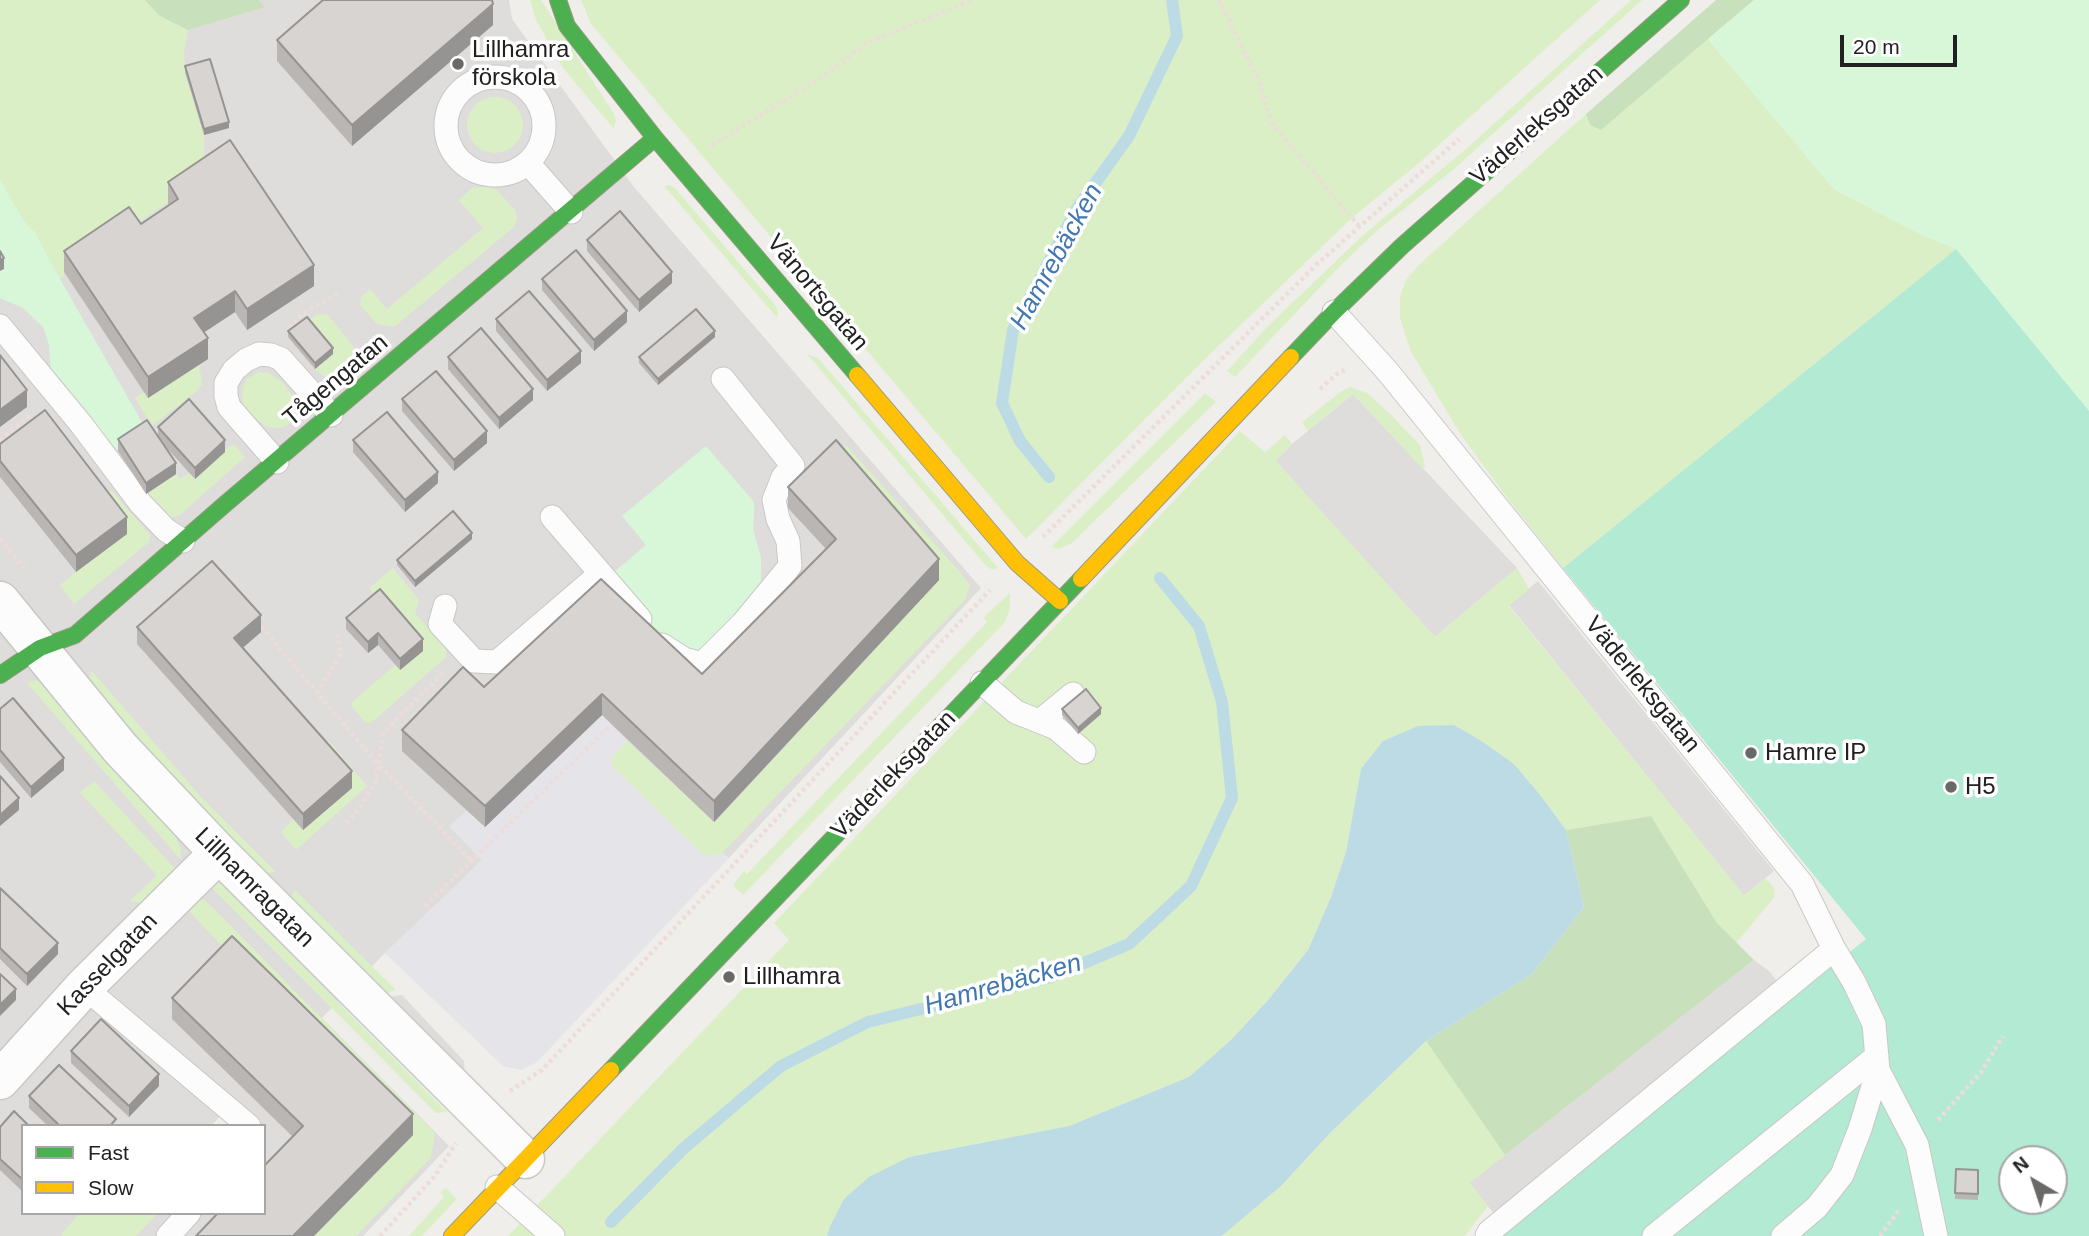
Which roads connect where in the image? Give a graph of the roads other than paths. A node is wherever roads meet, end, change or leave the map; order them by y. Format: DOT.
graph roads {
  1 [pos="558,0"];
  2 [pos="1681,0"];
  3 [pos="655,138"];
  4 [pos="528,163"];
  5 [pos="571,212"];
  6 [pos="1334,312"];
  7 [pos="0,326"];
  8 [pos="723,379"];
  9 [pos="331,415"];
  10 [pos="277,461"];
  11 [pos="552,517"];
  12 [pos="183,541"];
  13 [pos="600,574"];
  14 [pos="0,601"];
  15 [pos="1060,601"];
  16 [pos="445,606"];
  17 [pos="40,648"];
  18 [pos="0,675"];
  19 [pos="982,683"];
  20 [pos="1073,694"];
  21 [pos="1040,721"];
  22 [pos="1084,752"];
  23 [pos="219,853"];
  24 [pos="1834,949"];
  25 [pos="85,987"];
  26 [pos="1878,1063"];
  27 [pos="0,1080"];
  28 [pos="247,1124"];
  29 [pos="525,1159"];
  30 [pos="497,1188"];
  31 [pos="187,1215"];
  32 [pos="168,1236"];
  33 [pos="452,1236"];
  34 [pos="553,1236"];
  35 [pos="1486,1236"];
  36 [pos="1654,1236"];
  37 [pos="1783,1236"];
  38 [pos="1936,1236"];
  1 -- 3 [label="street, Vänortsgatan"];
  2 -- 6 [label="street, Väderleksgatan"];
  3 -- 5 [label="street, Tågengatan"];
  3 -- 15 [label="street, Vänortsgatan"];
  4 -- 4 [label="lane"];
  4 -- 5 [label="lane"];
  5 -- 9 [label="street, Tågengatan"];
  6 -- 15 [label="street, Väderleksgatan"];
  6 -- 24 [label="lane, Väderleksgatan"];
  7 -- 12 [label="lane"];
  8 -- 13 [label="lane"];
  9 -- 10 [label="street, Tågengatan"];
  9 -- 10 [label="lane"];
  10 -- 12 [label="street, Tågengatan"];
  11 -- 13 [label="lane"];
  12 -- 17 [label="street, Tågengatan"];
  13 -- 16 [label="lane"];
  14 -- 17 [label="street, Lillhamragatan"];
  15 -- 19 [label="street, Väderleksgatan"];
  17 -- 18 [label="street"];
  17 -- 23 [label="street, Lillhamragatan"];
  19 -- 21 [label="lane"];
  19 -- 29 [label="street, Väderleksgatan"];
  20 -- 21 [label="lane"];
  21 -- 22 [label="lane"];
  23 -- 25 [label="street, Kasselgatan"];
  23 -- 29 [label="street, Lillhamragatan"];
  24 -- 26 [label="lane, Väderleksgatan"];
  24 -- 35 [label="lane"];
  25 -- 27 [label="street, Kasselgatan"];
  25 -- 28 [label="lane"];
  26 -- 36 [label="lane"];
  26 -- 37 [label="lane, Väderleksgatan"];
  26 -- 38 [label="lane"];
  29 -- 30 [label="street, Väderleksgatan"];
  30 -- 33 [label="street, Väderleksgatan"];
  30 -- 34 [label="lane"];
  31 -- 32 [label="lane"];
}
